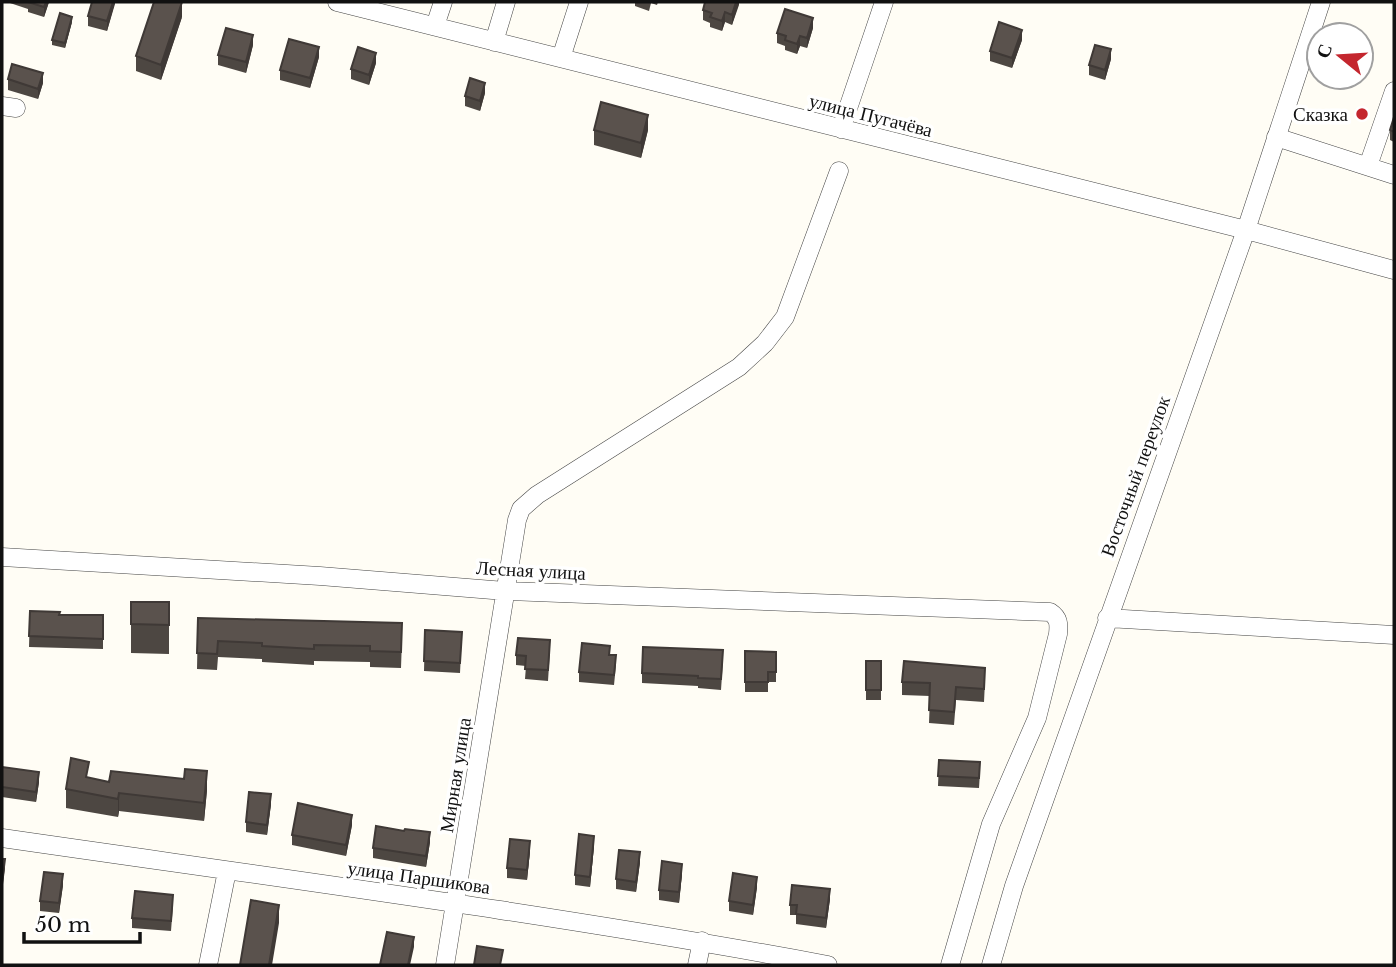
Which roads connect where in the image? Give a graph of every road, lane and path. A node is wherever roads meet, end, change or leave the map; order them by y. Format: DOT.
graph roads {
  1 [pos="337,2"];
  2 [pos="443,2"];
  3 [pos="506,2"];
  4 [pos="579,2"];
  5 [pos="884,2"];
  6 [pos="1321,2"];
  7 [pos="386,8"];
  8 [pos="435,26"];
  9 [pos="494,41"];
  10 [pos="561,58"];
  11 [pos="1394,91"];
  12 [pos="841,130"];
  13 [pos="1276,138"];
  14 [pos="1368,166"];
  15 [pos="839,171"];
  16 [pos="1394,175"];
  17 [pos="1246,230"];
  18 [pos="1394,270"];
  19 [pos="2,557"];
  20 [pos="505,591"];
  21 [pos="1107,618"];
  22 [pos="1394,635"];
  23 [pos="2,838"];
  24 [pos="227,871"];
  25 [pos="456,903"];
  26 [pos="702,942"];
  27 [pos="208,965"];
  28 [pos="445,965"];
  29 [pos="697,965"];
  30 [pos="828,965"];
  31 [pos="950,965"];
  32 [pos="991,965"];
  1 -- 7 [label="street, улица Пугачёва"];
  2 -- 8 [label="street"];
  3 -- 9 [label="street"];
  4 -- 10 [label="street"];
  5 -- 12 [label="street"];
  6 -- 13 [label="street, Восточный переулок"];
  7 -- 8 [label="street, улица Пугачёва"];
  8 -- 9 [label="street, улица Пугачёва"];
  9 -- 10 [label="street, улица Пугачёва"];
  10 -- 12 [label="street, улица Пугачёва"];
  11 -- 14 [label="street"];
  12 -- 17 [label="street, улица Пугачёва"];
  13 -- 14 [label="street"];
  13 -- 17 [label="street, Восточный переулок"];
  14 -- 16 [label="street"];
  15 -- 20 [label="street, Мирная улица"];
  17 -- 18 [label="street, улица Пугачёва"];
  17 -- 21 [label="street, Восточный переулок"];
  19 -- 20 [label="street, Лесная улица"];
  20 -- 25 [label="street, Мирная улица"];
  20 -- 31 [label="street, Лесная улица"];
  21 -- 22 [label="street"];
  21 -- 32 [label="street, Восточный переулок"];
  23 -- 24 [label="street, улица Паршикова"];
  24 -- 25 [label="street, улица Паршикова"];
  24 -- 27 [label="street"];
  25 -- 26 [label="street, улица Паршикова"];
  25 -- 28 [label="street, Мирная улица"];
  26 -- 29 [label="street"];
  26 -- 30 [label="street, улица Паршикова"];
}
